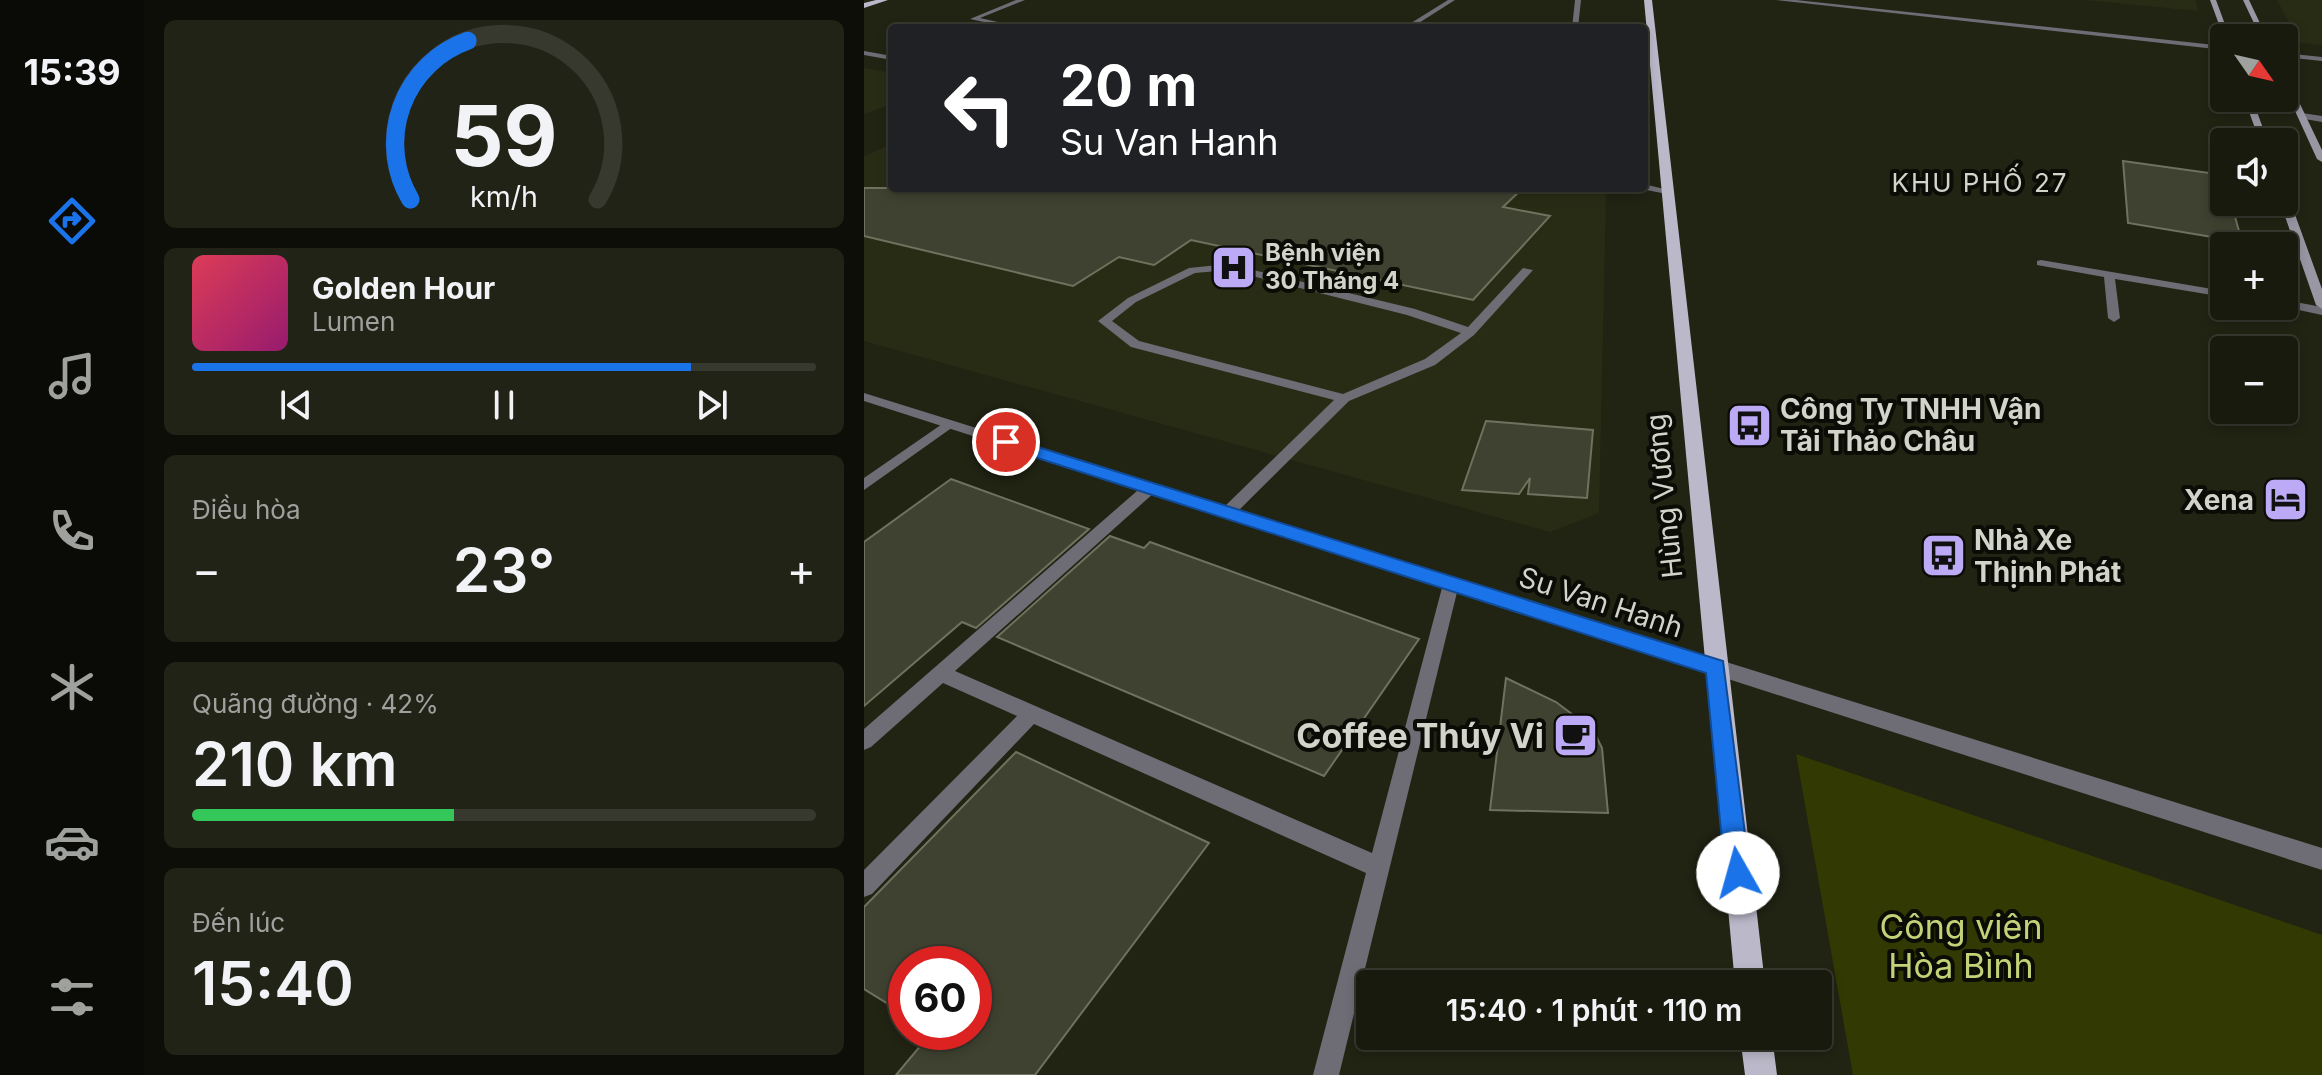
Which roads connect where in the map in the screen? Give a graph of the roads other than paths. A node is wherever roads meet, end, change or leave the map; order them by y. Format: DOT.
graph roads {
  1 [pos="884,0"];
  2 [pos="1022,0"];
  3 [pos="1452,0"];
  4 [pos="1578,0"];
  5 [pos="1648,0"];
  6 [pos="1779,0"];
  7 [pos="2134,0"];
  8 [pos="2144,0"];
  9 [pos="2213,0"];
  10 [pos="2246,0"];
  11 [pos="864,6"];
  12 [pos="1000,24"];
  13 [pos="1413,24"];
  14 [pos="1575,24"];
  15 [pos="2222,24"];
  16 [pos="2257,24"];
  17 [pos="2210,46"];
  18 [pos="1648,48"];
  19 [pos="864,53"];
  20 [pos="2298,56"];
  21 [pos="888,57"];
  22 [pos="2322,59"];
  23 [pos="2298,108"];
  24 [pos="2302,116"];
  25 [pos="2322,119"];
  26 [pos="2322,159"];
  27 [pos="1648,188"];
  28 [pos="1667,191"];
  29 [pos="2290,216"];
  30 [pos="2041,263"];
  31 [pos="1527,270"];
  32 [pos="2109,275"];
  33 [pos="2210,292"];
  34 [pos="2298,305"];
  35 [pos="2322,308"];
  36 [pos="2114,318"];
  37 [pos="1470,332"];
  38 [pos="864,397"];
  39 [pos="1344,398"];
  40 [pos="948,424"];
  41 [pos="864,485"];
  42 [pos="1150,488"];
  43 [pos="1228,512"];
  44 [pos="1451,584"];
  45 [pos="1715,668"];
  46 [pos="940,673"];
  47 [pos="1032,713"];
  48 [pos="864,741"];
  49 [pos="2322,859"];
  50 [pos="1379,867"];
  51 [pos="864,886"];
  52 [pos="1748,970"];
  53 [pos="1758,1050"];
  54 [pos="1326,1075"];
  55 [pos="1761,1075"];
  1 -- 11 [label="main road"];
  2 -- 12 [label="street"];
  3 -- 13 [label="street"];
  4 -- 14 [label="street"];
  5 -- 18 [label="main road, Hùng Vương"];
  6 -- 17 [label="street"];
  7 -- 8 [label="street"];
  9 -- 15 [label="main road"];
  10 -- 16 [label="main road"];
  18 -- 28 [label="main road, Hùng Vương"];
  19 -- 21 [label="street"];
  20 -- 22 [label="street"];
  23 -- 24 [label="main road"];
  24 -- 25 [label="street"];
  24 -- 26 [label="main road"];
  27 -- 28 [label="street"];
  28 -- 45 [label="main road, Hùng Vương"];
  29 -- 35 [label="main road"];
  30 -- 32 [label="street"];
  31 -- 37 [label="street"];
  32 -- 33 [label="street"];
  32 -- 36 [label="street"];
  34 -- 35 [label="street"];
  37 -- 39 [label="street"];
  37 -- 39 [label="street"];
  38 -- 40 [label="street, Su Van Hanh"];
  39 -- 43 [label="street"];
  40 -- 41 [label="street"];
  40 -- 42 [label="street, Su Van Hanh"];
  42 -- 43 [label="street, Su Van Hanh"];
  42 -- 46 [label="street"];
  43 -- 44 [label="street, Su Van Hanh"];
  44 -- 45 [label="street, Su Van Hanh"];
  44 -- 50 [label="street"];
  45 -- 49 [label="street, Su Van Hanh"];
  45 -- 52 [label="main road, Hùng Vương"];
  46 -- 47 [label="street"];
  46 -- 48 [label="street"];
  47 -- 50 [label="street"];
  47 -- 51 [label="street"];
  50 -- 54 [label="street"];
  53 -- 55 [label="main road"];
}
